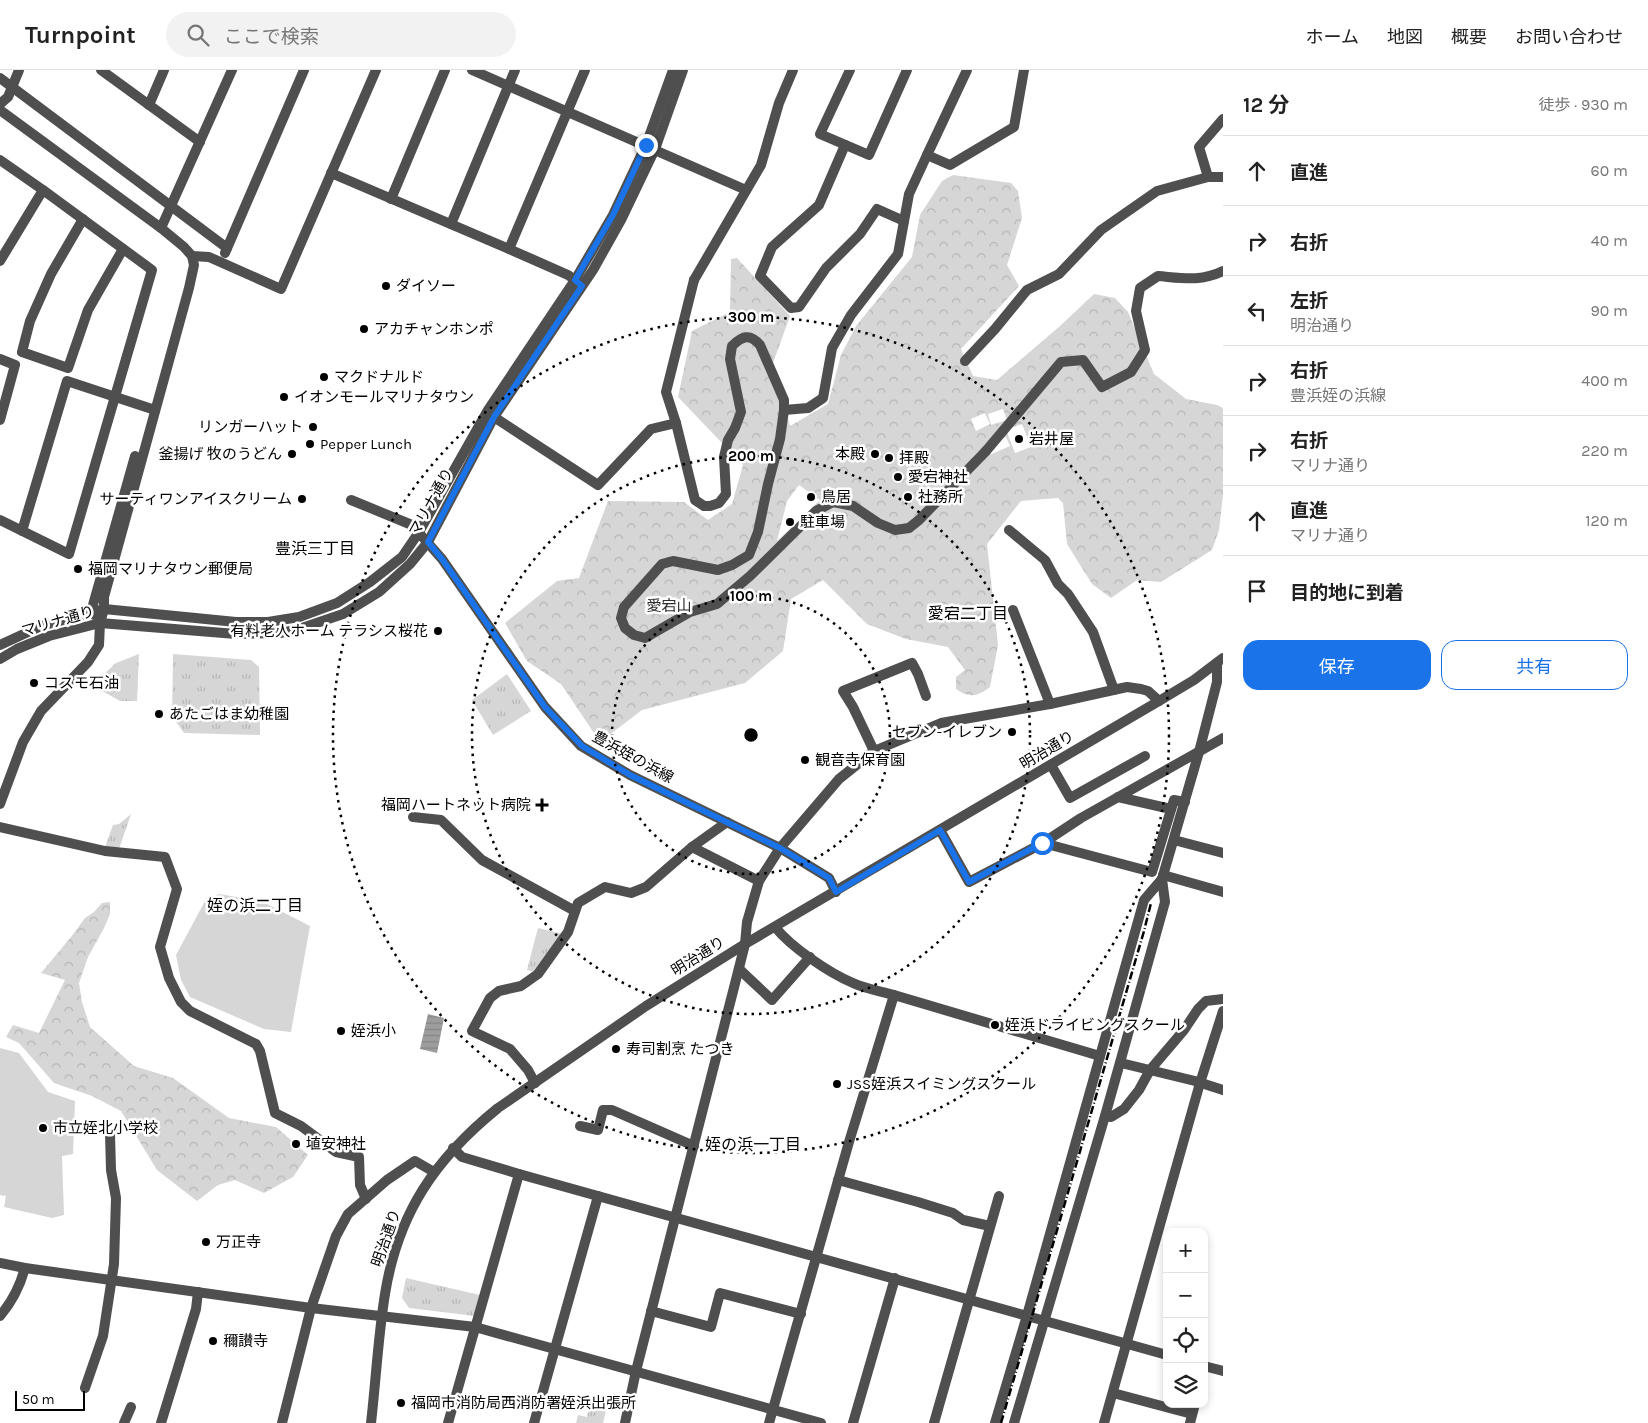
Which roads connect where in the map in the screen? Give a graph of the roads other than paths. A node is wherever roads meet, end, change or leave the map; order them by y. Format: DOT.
graph roads {
  1 [pos="19,70"];
  2 [pos="101,70"];
  3 [pos="164,70"];
  4 [pos="232,70"];
  5 [pos="304,70"];
  6 [pos="376,70"];
  7 [pos="446,70"];
  8 [pos="472,70"];
  9 [pos="515,70"];
  10 [pos="585,70"];
  11 [pos="673,70"];
  12 [pos="683,70"];
  13 [pos="793,70"];
  14 [pos="850,70"];
  15 [pos="907,70"];
  16 [pos="967,70"];
  17 [pos="1022,71"];
  18 [pos="0,78"];
  19 [pos="508,86"];
  20 [pos="12,87"];
  21 [pos="0,104"];
  22 [pos="149,105"];
  23 [pos="0,110"];
  24 [pos="567,112"];
  25 [pos="0,117"];
  26 [pos="1223,118"];
  27 [pos="200,142"];
  28 [pos="845,145"];
  29 [pos="651,147"];
  30 [pos="927,155"];
  31 [pos="0,160"];
  32 [pos="331,173"];
  33 [pos="1208,177"];
  34 [pos="1223,177"];
  35 [pos="43,190"];
  36 [pos="746,190"];
  37 [pos="391,199"];
  38 [pos="171,206"];
  39 [pos="83,220"];
  40 [pos="904,221"];
  41 [pos="451,224"];
  42 [pos="161,228"];
  43 [pos="227,248"];
  44 [pos="123,249"];
  45 [pos="509,249"];
  46 [pos="192,256"];
  47 [pos="0,261"];
  48 [pos="221,262"];
  49 [pos="1223,271"];
  50 [pos="578,283"];
  51 [pos="0,359"];
  52 [pos="965,361"];
  53 [pos="115,397"];
  54 [pos="152,409"];
  55 [pos="784,410"];
  56 [pos="494,417"];
  57 [pos="0,420"];
  58 [pos="676,423"];
  59 [pos="351,500"];
  60 [pos="0,520"];
  61 [pos="1009,530"];
  62 [pos="22,531"];
  63 [pos="419,532"];
  64 [pos="428,542"];
  65 [pos="104,609"];
  66 [pos="1013,610"];
  67 [pos="91,612"];
  68 [pos="100,623"];
  69 [pos="0,645"];
  70 [pos="0,659"];
  71 [pos="1220,661"];
  72 [pos="1114,690"];
  73 [pos="926,696"];
  74 [pos="1159,701"];
  75 [pos="1050,704"];
  76 [pos="1223,738"];
  77 [pos="874,750"];
  78 [pos="1199,752"];
  79 [pos="1145,756"];
  80 [pos="1052,765"];
  81 [pos="1118,797"];
  82 [pos="1185,802"];
  83 [pos="0,804"];
  84 [pos="1171,809"];
  85 [pos="413,816"];
  86 [pos="727,822"];
  87 [pos="0,827"];
  88 [pos="940,830"];
  89 [pos="1174,840"];
  90 [pos="1042,843"];
  91 [pos="692,847"];
  92 [pos="780,848"];
  93 [pos="1223,853"];
  94 [pos="1162,877"];
  95 [pos="760,881"];
  96 [pos="836,892"];
  97 [pos="1223,892"];
  98 [pos="575,911"];
  99 [pos="775,927"];
  100 [pos="745,944"];
  101 [pos="810,957"];
  102 [pos="739,969"];
  103 [pos="894,995"];
  104 [pos="1223,999"];
  105 [pos="1223,1011"];
  106 [pos="1100,1056"];
  107 [pos="1121,1062"];
  108 [pos="1150,1070"];
  109 [pos="1200,1082"];
  110 [pos="535,1083"];
  111 [pos="1223,1090"];
  112 [pos="1105,1116"];
  113 [pos="580,1126"];
  114 [pos="110,1134"];
  115 [pos="694,1146"];
  116 [pos="454,1148"];
  117 [pos="434,1172"];
  118 [pos="519,1174"];
  119 [pos="838,1180"];
  120 [pos="598,1196"];
  121 [pos="998,1196"];
  122 [pos="366,1199"];
  123 [pos="675,1218"];
  124 [pos="990,1226"];
  125 [pos="817,1256"];
  126 [pos="0,1263"];
  127 [pos="25,1268"];
  128 [pos="895,1278"];
  129 [pos="112,1280"];
  130 [pos="198,1292"];
  131 [pos="969,1300"];
  132 [pos="311,1308"];
  133 [pos="651,1311"];
  134 [pos="801,1314"];
  135 [pos="1027,1315"];
  136 [pos="0,1316"];
  137 [pos="382,1316"];
  138 [pos="1045,1321"];
  139 [pos="476,1327"];
  140 [pos="1127,1344"];
  141 [pos="555,1349"];
  142 [pos="1163,1354"];
  143 [pos="1208,1369"];
  144 [pos="636,1371"];
  145 [pos="1223,1371"];
  146 [pos="85,1388"];
  147 [pos="1112,1393"];
  148 [pos="131,1407"];
  149 [pos="773,1410"];
  150 [pos="1193,1414"];
  151 [pos="124,1423"];
  152 [pos="161,1423"];
  153 [pos="282,1423"];
  154 [pos="371,1423"];
  155 [pos="448,1423"];
  156 [pos="534,1423"];
  157 [pos="625,1423"];
  158 [pos="769,1423"];
  159 [pos="821,1423"];
  160 [pos="853,1423"];
  161 [pos="934,1423"];
  162 [pos="994,1423"];
  163 [pos="1014,1423"];
  164 [pos="1104,1423"];
  1 -- 20 [label="street"];
  2 -- 22 [label="street"];
  3 -- 22 [label="street"];
  4 -- 27 [label="street"];
  5 -- 43 [label="street"];
  6 -- 32 [label="street"];
  7 -- 37 [label="street"];
  8 -- 19 [label="street"];
  9 -- 19 [label="street"];
  10 -- 24 [label="street"];
  11 -- 29 [label="street, マリナ通り"];
  12 -- 29 [label="street, マリナ通り"];
  13 -- 36 [label="street"];
  14 -- 28 [label="street"];
  15 -- 28 [label="street"];
  16 -- 30 [label="street"];
  17 -- 30 [label="street"];
  18 -- 20 [label="street"];
  19 -- 24 [label="street"];
  19 -- 41 [label="street"];
  20 -- 21 [label="street"];
  20 -- 38 [label="street"];
  22 -- 27 [label="street"];
  23 -- 42 [label="street"];
  24 -- 29 [label="street"];
  24 -- 45 [label="street"];
  25 -- 54 [label="street"];
  26 -- 33 [label="street"];
  27 -- 38 [label="street"];
  28 -- 40 [label="street"];
  29 -- 36 [label="street"];
  29 -- 50 [label="street, マリナ通り"];
  30 -- 40 [label="street"];
  31 -- 35 [label="street"];
  32 -- 37 [label="street"];
  32 -- 48 [label="street"];
  33 -- 34 [label="street"];
  33 -- 52 [label="street"];
  35 -- 39 [label="street"];
  35 -- 47 [label="street"];
  36 -- 58 [label="street"];
  37 -- 41 [label="street"];
  38 -- 42 [label="street"];
  38 -- 43 [label="street"];
  39 -- 44 [label="street"];
  39 -- 44 [label="street"];
  40 -- 55 [label="street"];
  41 -- 45 [label="street"];
  42 -- 46 [label="street"];
  43 -- 48 [label="street"];
  44 -- 53 [label="street"];
  45 -- 50 [label="street"];
  46 -- 48 [label="street"];
  46 -- 54 [label="street"];
  49 -- 55 [label="street"];
  50 -- 56 [label="street, マリナ通り"];
  50 -- 63 [label="street, マリナ通り"];
  51 -- 57 [label="street"];
  53 -- 54 [label="street"];
  53 -- 62 [label="street"];
  53 -- 62 [label="street"];
  54 -- 65 [label="street"];
  54 -- 67 [label="street"];
  55 -- 58 [label="street"];
  56 -- 58 [label="street"];
  56 -- 64 [label="street, マリナ通り"];
  59 -- 63 [label="street, 豊浜姪の浜線"];
  60 -- 62 [label="street"];
  61 -- 72 [label="street"];
  63 -- 64 [label="street, 豊浜姪の浜線"];
  63 -- 65 [label="street, マリナ通り"];
  64 -- 68 [label="street, マリナ通り"];
  64 -- 86 [label="street, 豊浜姪の浜線"];
  65 -- 67 [label="street, マリナ通り"];
  65 -- 68 [label="street"];
  66 -- 75 [label="street"];
  67 -- 68 [label="street"];
  67 -- 69 [label="street, マリナ通り"];
  68 -- 70 [label="street, マリナ通り"];
  68 -- 83 [label="street"];
  71 -- 74 [label="street, 明治通り"];
  71 -- 78 [label="street"];
  72 -- 74 [label="street"];
  72 -- 75 [label="street"];
  73 -- 77 [label="street"];
  74 -- 80 [label="street, 明治通り"];
  75 -- 77 [label="street"];
  76 -- 78 [label="street"];
  77 -- 92 [label="street"];
  78 -- 81 [label="street"];
  78 -- 82 [label="street"];
  79 -- 80 [label="street"];
  80 -- 88 [label="street, 明治通り"];
  81 -- 84 [label="street"];
  81 -- 90 [label="street"];
  82 -- 84 [label="street"];
  82 -- 89 [label="street"];
  84 -- 90 [label="street"];
  85 -- 98 [label="street"];
  86 -- 91 [label="street"];
  86 -- 92 [label="street, 豊浜姪の浜線"];
  87 -- 122 [label="street"];
  88 -- 90 [label="street"];
  88 -- 96 [label="street, 明治通り"];
  89 -- 93 [label="street"];
  89 -- 94 [label="street"];
  91 -- 95 [label="street"];
  91 -- 98 [label="street"];
  92 -- 95 [label="street"];
  92 -- 96 [label="street, 豊浜姪の浜線"];
  94 -- 97 [label="street"];
  94 -- 106 [label="street"];
  94 -- 107 [label="street"];
  95 -- 100 [label="street"];
  96 -- 99 [label="street, 明治通り"];
  98 -- 110 [label="street"];
  99 -- 100 [label="street, 明治通り"];
  99 -- 101 [label="street"];
  100 -- 102 [label="street"];
  100 -- 110 [label="street, 明治通り"];
  101 -- 102 [label="street"];
  101 -- 103 [label="street"];
  102 -- 115 [label="street"];
  103 -- 106 [label="street"];
  103 -- 119 [label="street"];
  104 -- 108 [label="street"];
  105 -- 109 [label="street"];
  106 -- 135 [label="street"];
  107 -- 108 [label="street"];
  107 -- 112 [label="street"];
  108 -- 109 [label="street"];
  108 -- 112 [label="street"];
  109 -- 111 [label="street"];
  109 -- 140 [label="street"];
  110 -- 116 [label="street, 明治通り"];
  112 -- 138 [label="street"];
  113 -- 115 [label="street"];
  114 -- 129 [label="street"];
  115 -- 123 [label="street"];
  116 -- 117 [label="street, 明治通り"];
  116 -- 118 [label="street"];
  117 -- 122 [label="street"];
  117 -- 137 [label="street, 明治通り"];
  118 -- 120 [label="street"];
  118 -- 139 [label="street"];
  119 -- 124 [label="street"];
  119 -- 125 [label="street"];
  120 -- 123 [label="street"];
  120 -- 141 [label="street"];
  121 -- 124 [label="street"];
  122 -- 132 [label="street"];
  123 -- 125 [label="street"];
  123 -- 133 [label="street"];
  124 -- 131 [label="street"];
  125 -- 128 [label="street"];
  125 -- 134 [label="street"];
  126 -- 127 [label="street"];
  127 -- 129 [label="street"];
  127 -- 136 [label="street"];
  128 -- 131 [label="street"];
  128 -- 160 [label="street"];
  129 -- 130 [label="street"];
  129 -- 146 [label="street"];
  130 -- 132 [label="street"];
  130 -- 152 [label="street"];
  131 -- 135 [label="street"];
  131 -- 161 [label="street"];
  132 -- 137 [label="street"];
  132 -- 153 [label="street"];
  133 -- 134 [label="street"];
  133 -- 144 [label="street"];
  134 -- 149 [label="street"];
  135 -- 138 [label="street"];
  135 -- 162 [label="street"];
  137 -- 139 [label="street"];
  137 -- 154 [label="street, 明治通り"];
  138 -- 140 [label="street"];
  138 -- 163 [label="street"];
  139 -- 141 [label="street"];
  139 -- 155 [label="street"];
  140 -- 142 [label="street"];
  140 -- 147 [label="street"];
  141 -- 144 [label="street"];
  141 -- 156 [label="street"];
  143 -- 145 [label="street"];
  144 -- 149 [label="street"];
  144 -- 157 [label="street"];
  147 -- 150 [label="street"];
  147 -- 164 [label="street"];
  148 -- 151 [label="street"];
  149 -- 158 [label="street"];
  149 -- 159 [label="street"];
}
